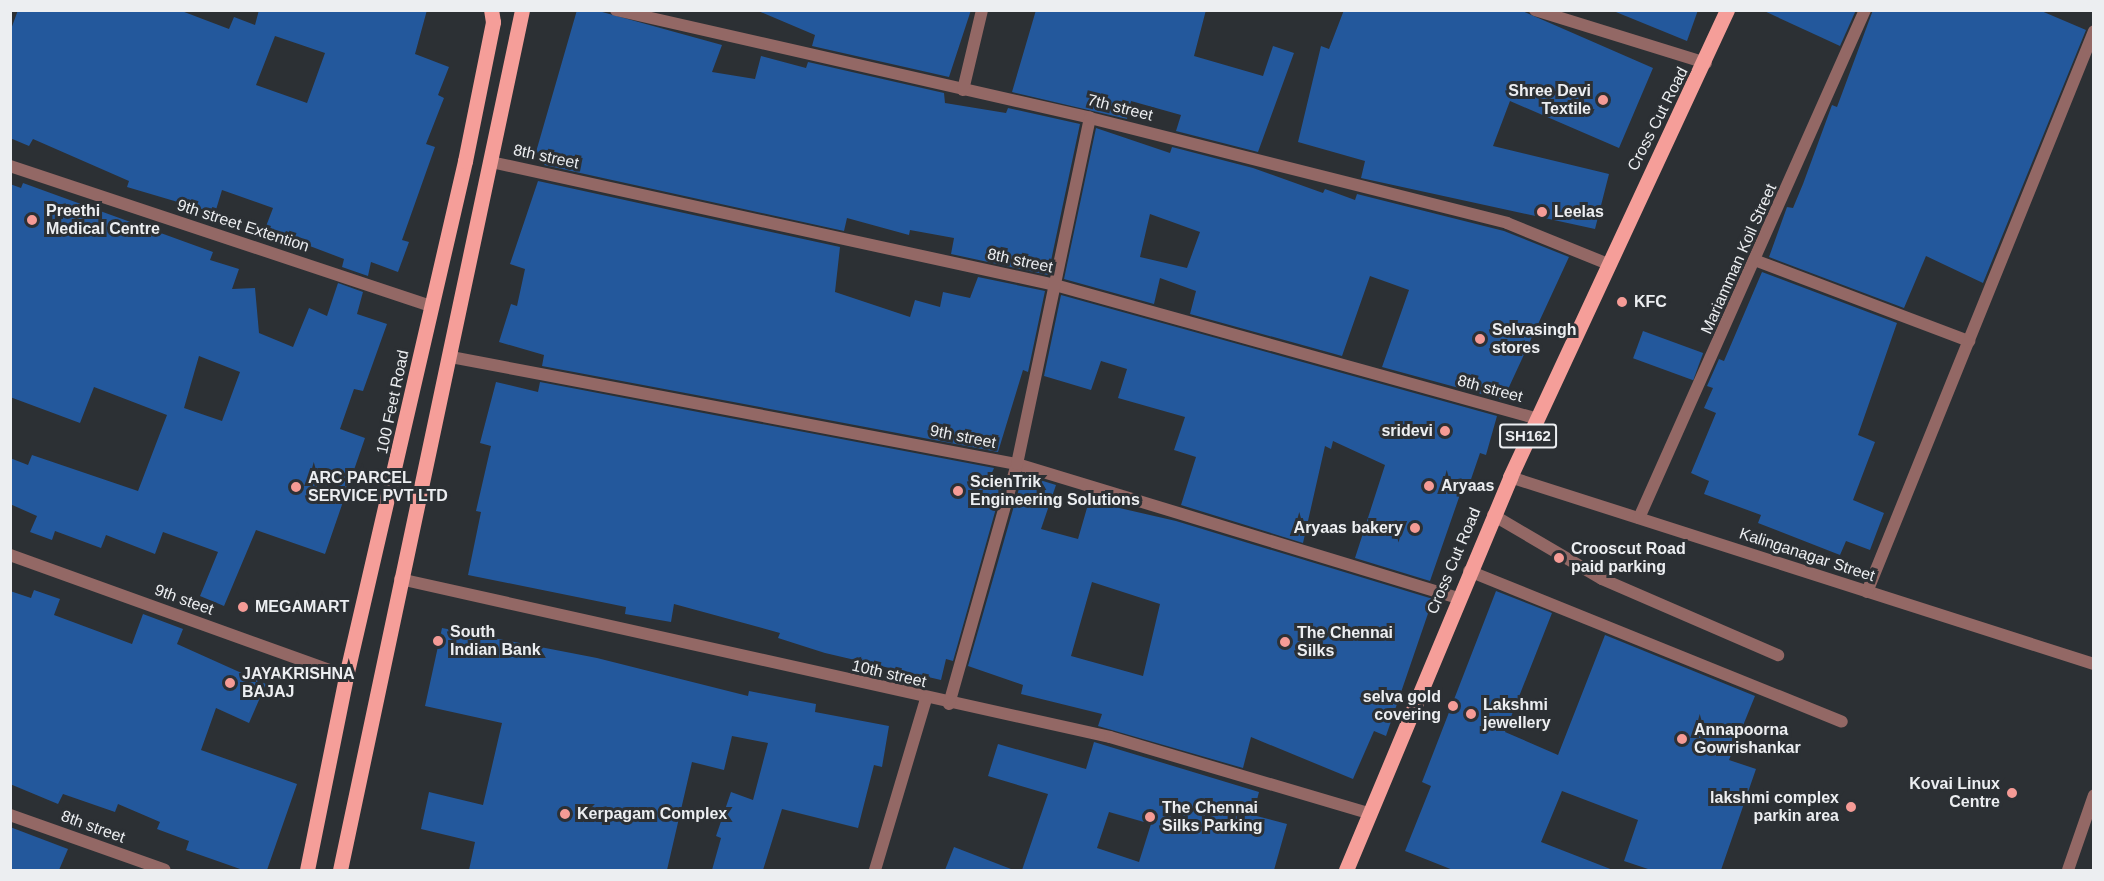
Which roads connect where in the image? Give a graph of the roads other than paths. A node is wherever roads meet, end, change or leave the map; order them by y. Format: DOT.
graph roads {
  1 [pos="522,10"];
  2 [pos="616,10"];
  3 [pos="982,10"];
  4 [pos="1535,10"];
  5 [pos="1727,10"];
  6 [pos="1865,10"];
  7 [pos="494,14"];
  8 [pos="2094,31"];
  9 [pos="1706,63"];
  10 [pos="963,90"];
  11 [pos="1090,118"];
  12 [pos="491,162"];
  13 [pos="10,166"];
  14 [pos="1757,261"];
  15 [pos="1608,264"];
  16 [pos="1054,285"];
  17 [pos="432,306"];
  18 [pos="1969,341"];
  19 [pos="451,357"];
  20 [pos="1536,418"];
  21 [pos="1017,464"];
  22 [pos="1510,477"];
  23 [pos="1493,515"];
  24 [pos="1639,518"];
  25 [pos="10,555"];
  26 [pos="1469,571"];
  27 [pos="400,579"];
  28 [pos="1867,592"];
  29 [pos="1457,598"];
  30 [pos="1778,655"];
  31 [pos="2094,664"];
  32 [pos="346,676"];
  33 [pos="926,699"];
  34 [pos="949,704"];
  35 [pos="1842,722"];
  36 [pos="2094,795"];
  37 [pos="1368,813"];
  38 [pos="10,815"];
  39 [pos="165,870"];
  40 [pos="307,870"];
  41 [pos="340,870"];
  42 [pos="875,870"];
  43 [pos="1346,870"];
  44 [pos="2068,870"];
  1 -- 12 [label="main road"];
  2 -- 10 [label="street, 7th street"];
  3 -- 10 [label="street"];
  4 -- 9 [label="street"];
  5 -- 9 [label="main road, Cross Cut Road / SH162"];
  6 -- 14 [label="street, Mariamman Koil Street"];
  7 -- 17 [label="main road, 100 Feet Road"];
  8 -- 18 [label="street"];
  9 -- 15 [label="main road, Cross Cut Road / SH162"];
  10 -- 11 [label="street, 7th street"];
  11 -- 15 [label="street, 7th street"];
  11 -- 16 [label="street"];
  12 -- 16 [label="street, 8th street"];
  12 -- 19 [label="main road"];
  13 -- 17 [label="street, 9th street Extention"];
  14 -- 18 [label="street"];
  14 -- 24 [label="street, Mariamman Koil Street"];
  15 -- 20 [label="main road, Cross Cut Road / SH162"];
  16 -- 20 [label="street, 8th street"];
  16 -- 21 [label="street"];
  17 -- 32 [label="main road, 100 Feet Road"];
  18 -- 28 [label="street"];
  19 -- 21 [label="street, 9th street"];
  19 -- 27 [label="main road"];
  20 -- 22 [label="main road, Cross Cut Road / SH162"];
  21 -- 29 [label="street, 9th street"];
  21 -- 34 [label="street"];
  22 -- 23 [label="main road, Cross Cut Road / SH162"];
  22 -- 24 [label="street, Kalinganagar Street"];
  23 -- 26 [label="main road, Cross Cut Road / SH162"];
  23 -- 30 [label="street"];
  24 -- 28 [label="street, Kalinganagar Street"];
  25 -- 32 [label="street, 9th steet"];
  26 -- 29 [label="main road, Cross Cut Road / SH162"];
  26 -- 35 [label="street"];
  27 -- 33 [label="street, 10th street"];
  27 -- 41 [label="main road"];
  28 -- 31 [label="street, Kalinganagar Street"];
  29 -- 37 [label="main road, Cross Cut Road / SH162"];
  32 -- 40 [label="main road, 100 Feet Road"];
  33 -- 34 [label="street, 10th street"];
  33 -- 42 [label="street"];
  34 -- 37 [label="street, 10th street"];
  36 -- 44 [label="street"];
  37 -- 43 [label="main road, Cross Cut Road / SH162"];
  38 -- 39 [label="street, 8th street"];
}
